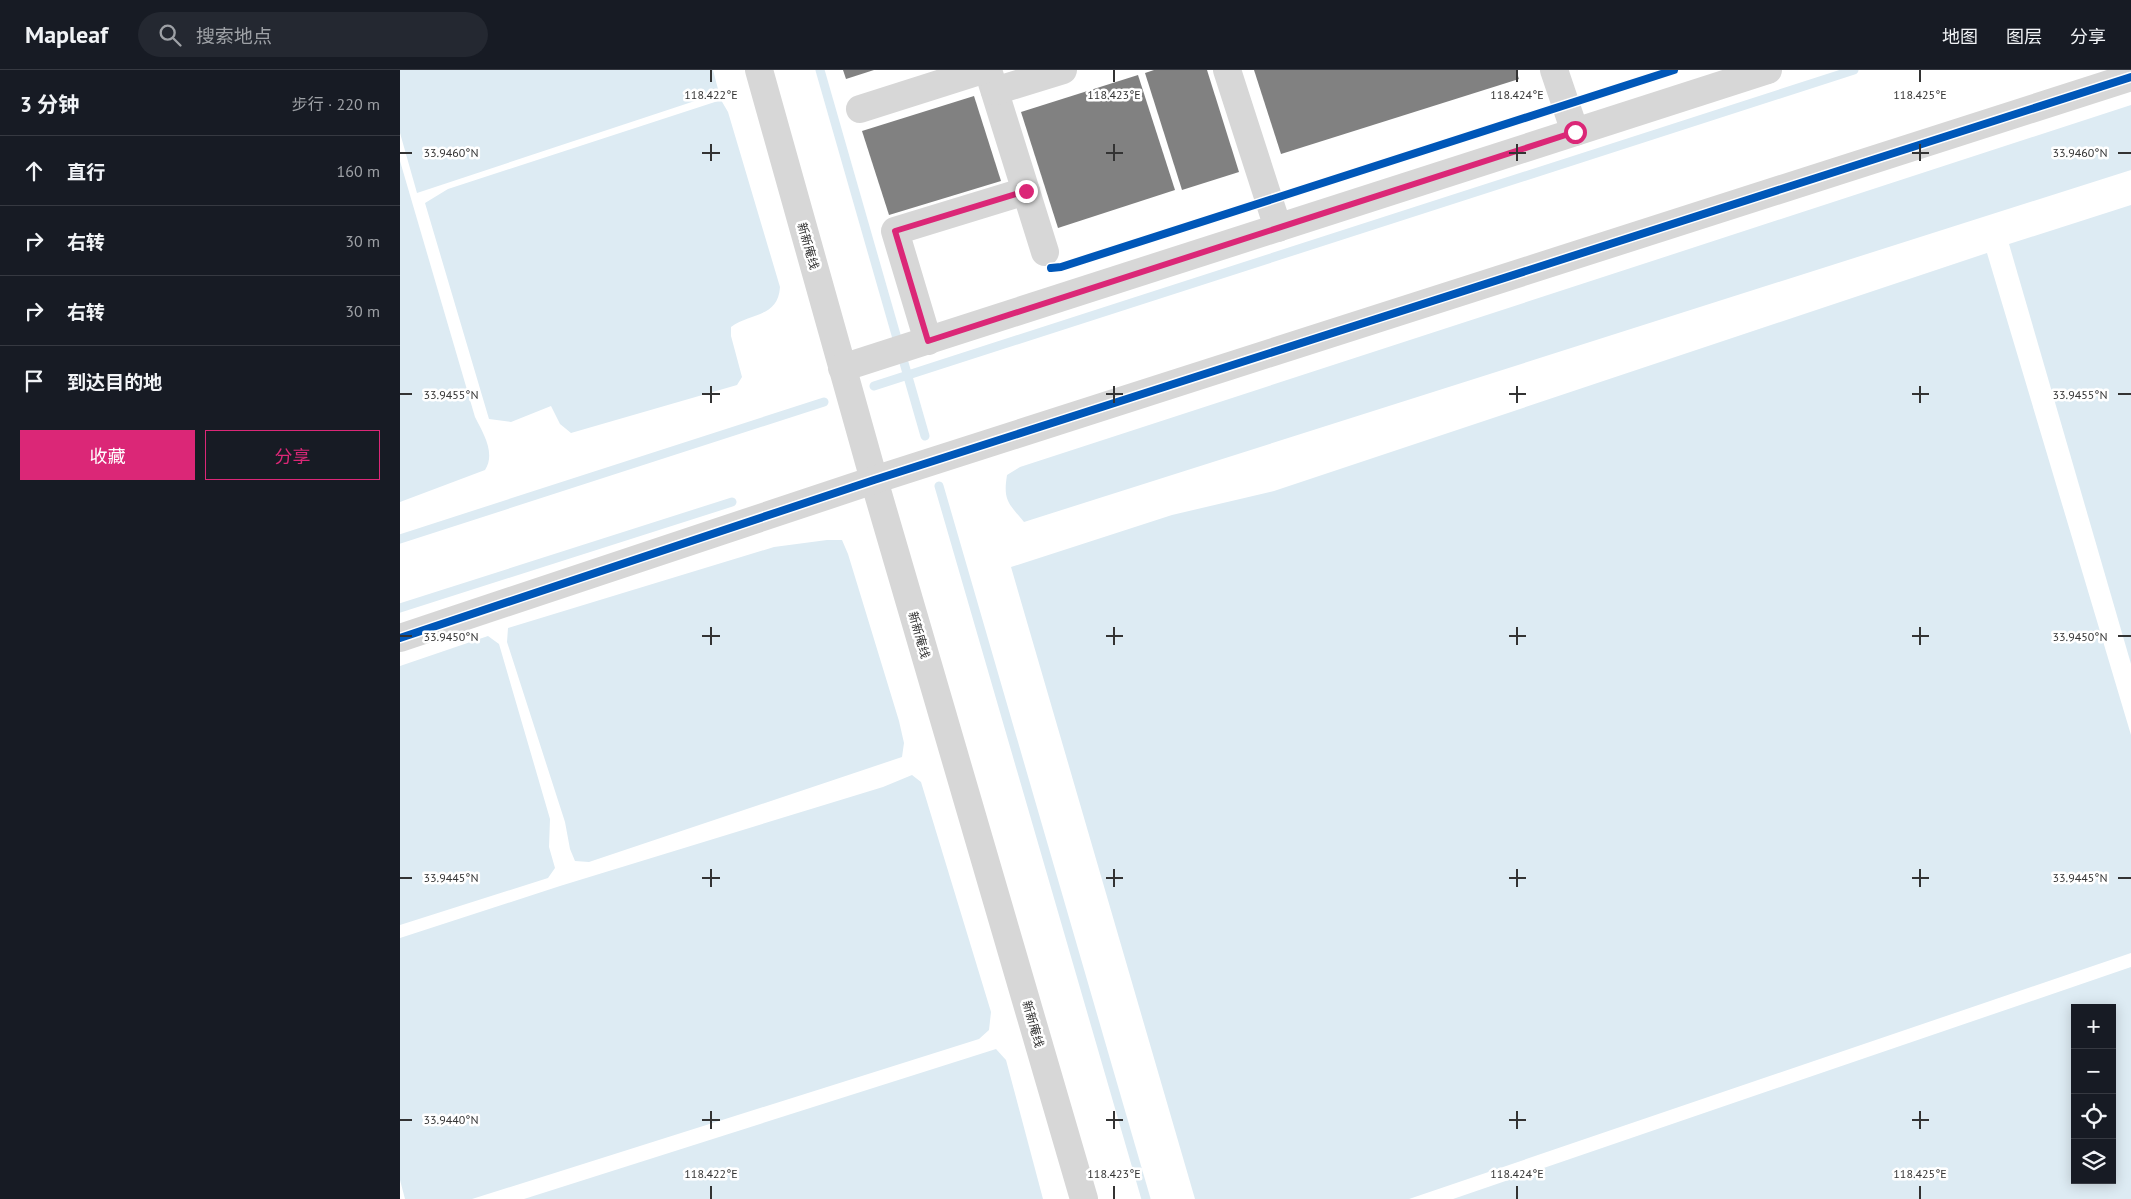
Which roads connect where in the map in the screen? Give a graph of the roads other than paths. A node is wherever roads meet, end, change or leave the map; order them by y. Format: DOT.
graph roads {
  1 [pos="759,70"];
  2 [pos="1063,70"];
  3 [pos="1227,70"];
  4 [pos="1554,70"];
  5 [pos="1768,70"];
  6 [pos="989,77"];
  7 [pos="2131,77"];
  8 [pos="860,109"];
  9 [pos="1575,132"];
  10 [pos="1026,191"];
  11 [pos="1278,228"];
  12 [pos="1044,252"];
  13 [pos="921,343"];
  14 [pos="842,368"];
  15 [pos="874,480"];
  16 [pos="400,638"];
  17 [pos="1084,1199"];
  1 -- 14 [label="street, 新新庵线"];
  2 -- 6 [label="street"];
  3 -- 11 [label="street"];
  4 -- 9 [label="street"];
  5 -- 9 [label="street"];
  6 -- 8 [label="street"];
  6 -- 10 [label="street"];
  7 -- 15 [label="street"];
  9 -- 11 [label="street"];
  10 -- 12 [label="street"];
  10 -- 13 [label="street"];
  11 -- 13 [label="street"];
  13 -- 14 [label="street"];
  14 -- 15 [label="street, 新新庵线"];
  15 -- 16 [label="street"];
  15 -- 17 [label="street, 新新庵线"];
}
